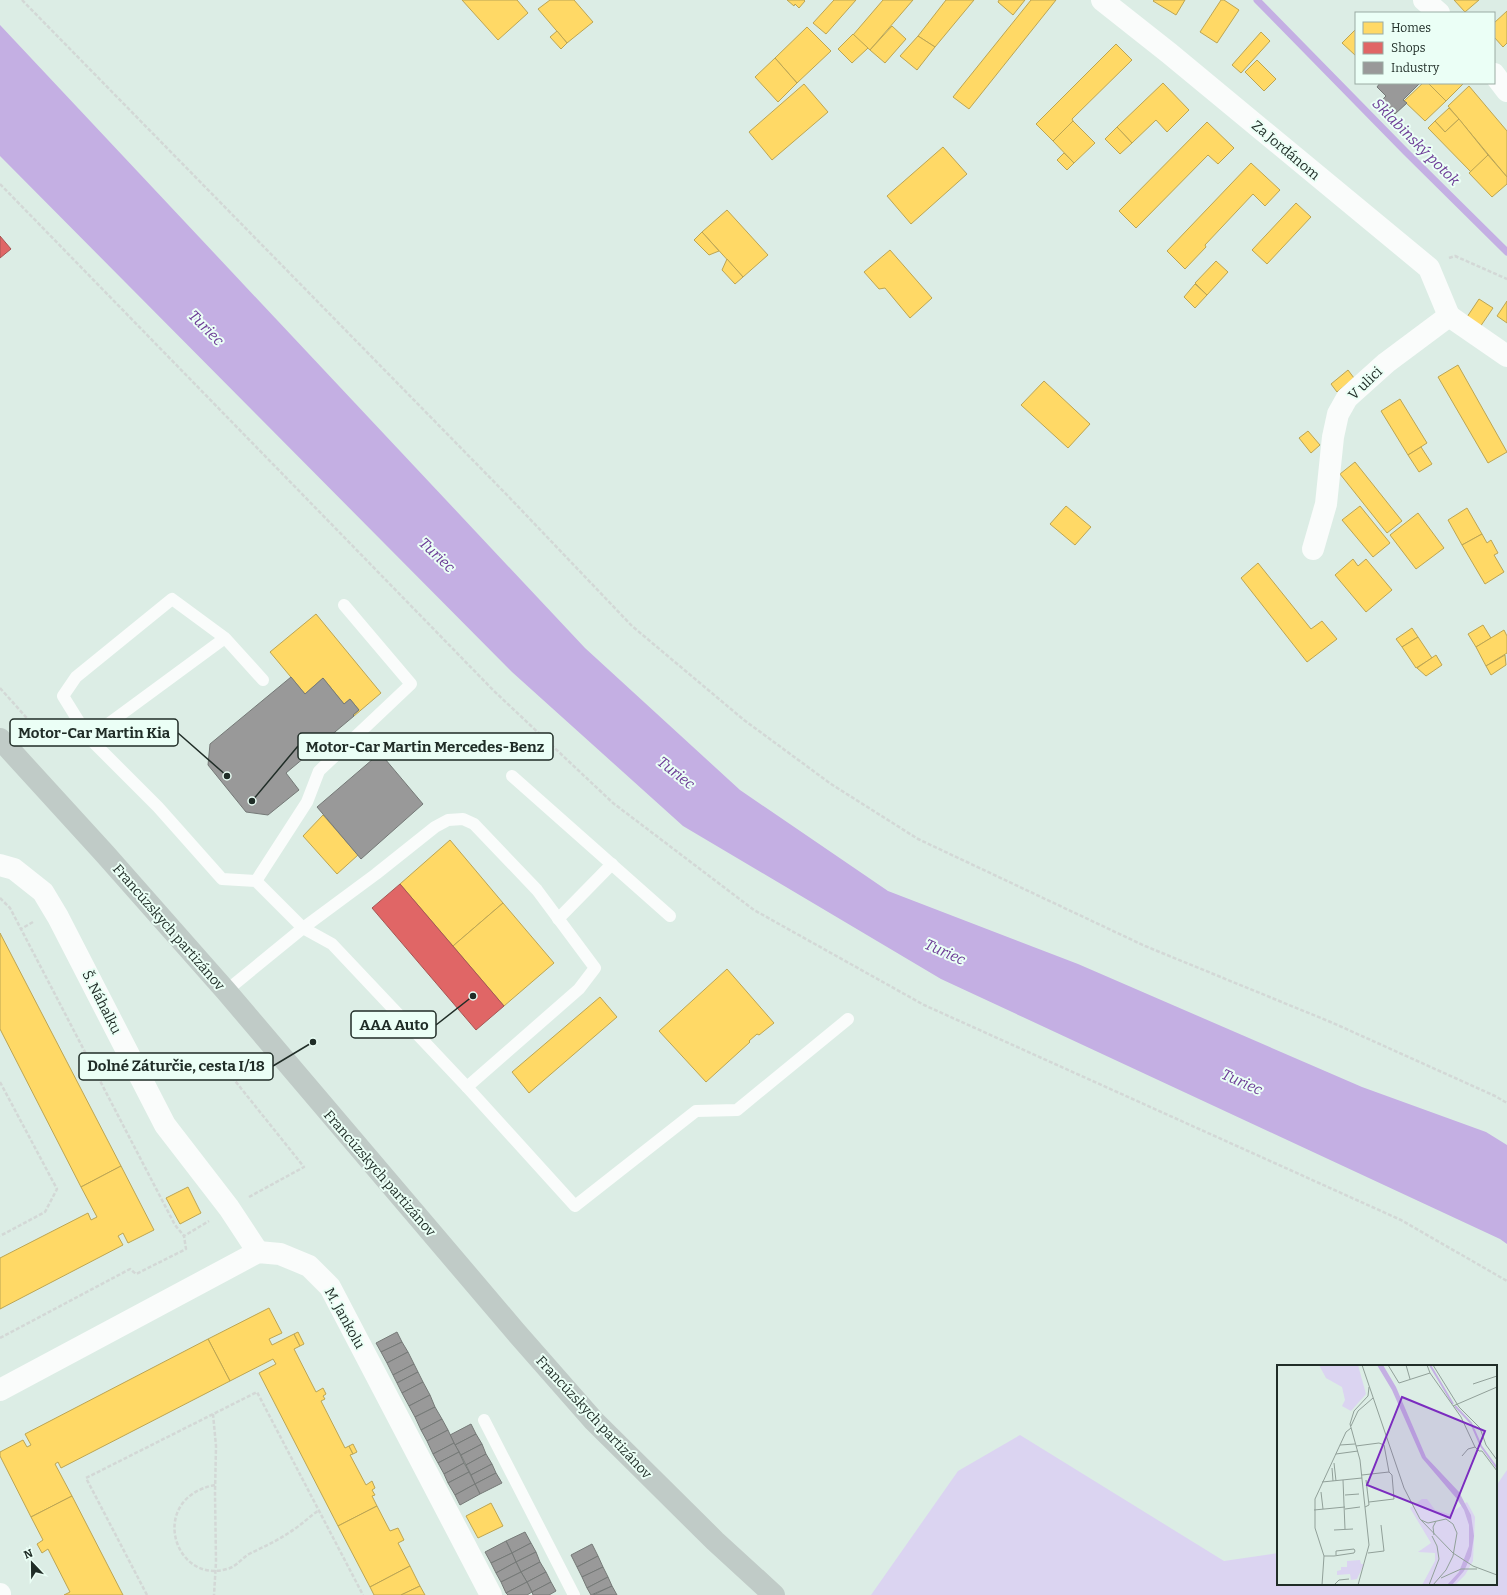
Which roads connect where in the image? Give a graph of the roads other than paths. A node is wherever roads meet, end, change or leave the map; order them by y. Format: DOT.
graph roads {
  1 [pos="1102,0"];
  2 [pos="1424,0"];
  3 [pos="1438,12"];
  4 [pos="1495,75"];
  5 [pos="1507,91"];
  6 [pos="1449,316"];
  7 [pos="1507,356"];
  8 [pos="1313,549"];
  9 [pos="344,605"];
  10 [pos="225,638"];
  11 [pos="263,680"];
  12 [pos="89,738"];
  13 [pos="0,739"];
  14 [pos="512,776"];
  15 [pos="0,864"];
  16 [pos="612,864"];
  17 [pos="256,881"];
  18 [pos="670,916"];
  19 [pos="558,919"];
  20 [pos="303,928"];
  21 [pos="226,992"];
  22 [pos="848,1019"];
  23 [pos="467,1087"];
  24 [pos="258,1252"];
  25 [pos="0,1390"];
  26 [pos="484,1420"];
  27 [pos="491,1595"];
  28 [pos="574,1595"];
  29 [pos="774,1595"];
  1 -- 6 [label="street, Za Jordánom"];
  2 -- 3 [label="street"];
  4 -- 5 [label="street"];
  6 -- 7 [label="street"];
  6 -- 8 [label="street, V ulici"];
  9 -- 17 [label="lane"];
  10 -- 11 [label="lane"];
  10 -- 12 [label="lane"];
  10 -- 12 [label="lane"];
  12 -- 17 [label="lane"];
  13 -- 21 [label="main road, Francúzskych partizánov"];
  14 -- 16 [label="lane"];
  15 -- 24 [label="street, Š. Náhalku"];
  16 -- 18 [label="lane"];
  16 -- 19 [label="lane"];
  17 -- 20 [label="lane"];
  19 -- 20 [label="lane"];
  19 -- 23 [label="lane"];
  20 -- 21 [label="lane"];
  20 -- 23 [label="lane"];
  21 -- 29 [label="main road, Francúzskych partizánov"];
  22 -- 23 [label="lane"];
  24 -- 25 [label="street"];
  24 -- 27 [label="street, M. Jankolu"];
  26 -- 28 [label="lane"];
}
